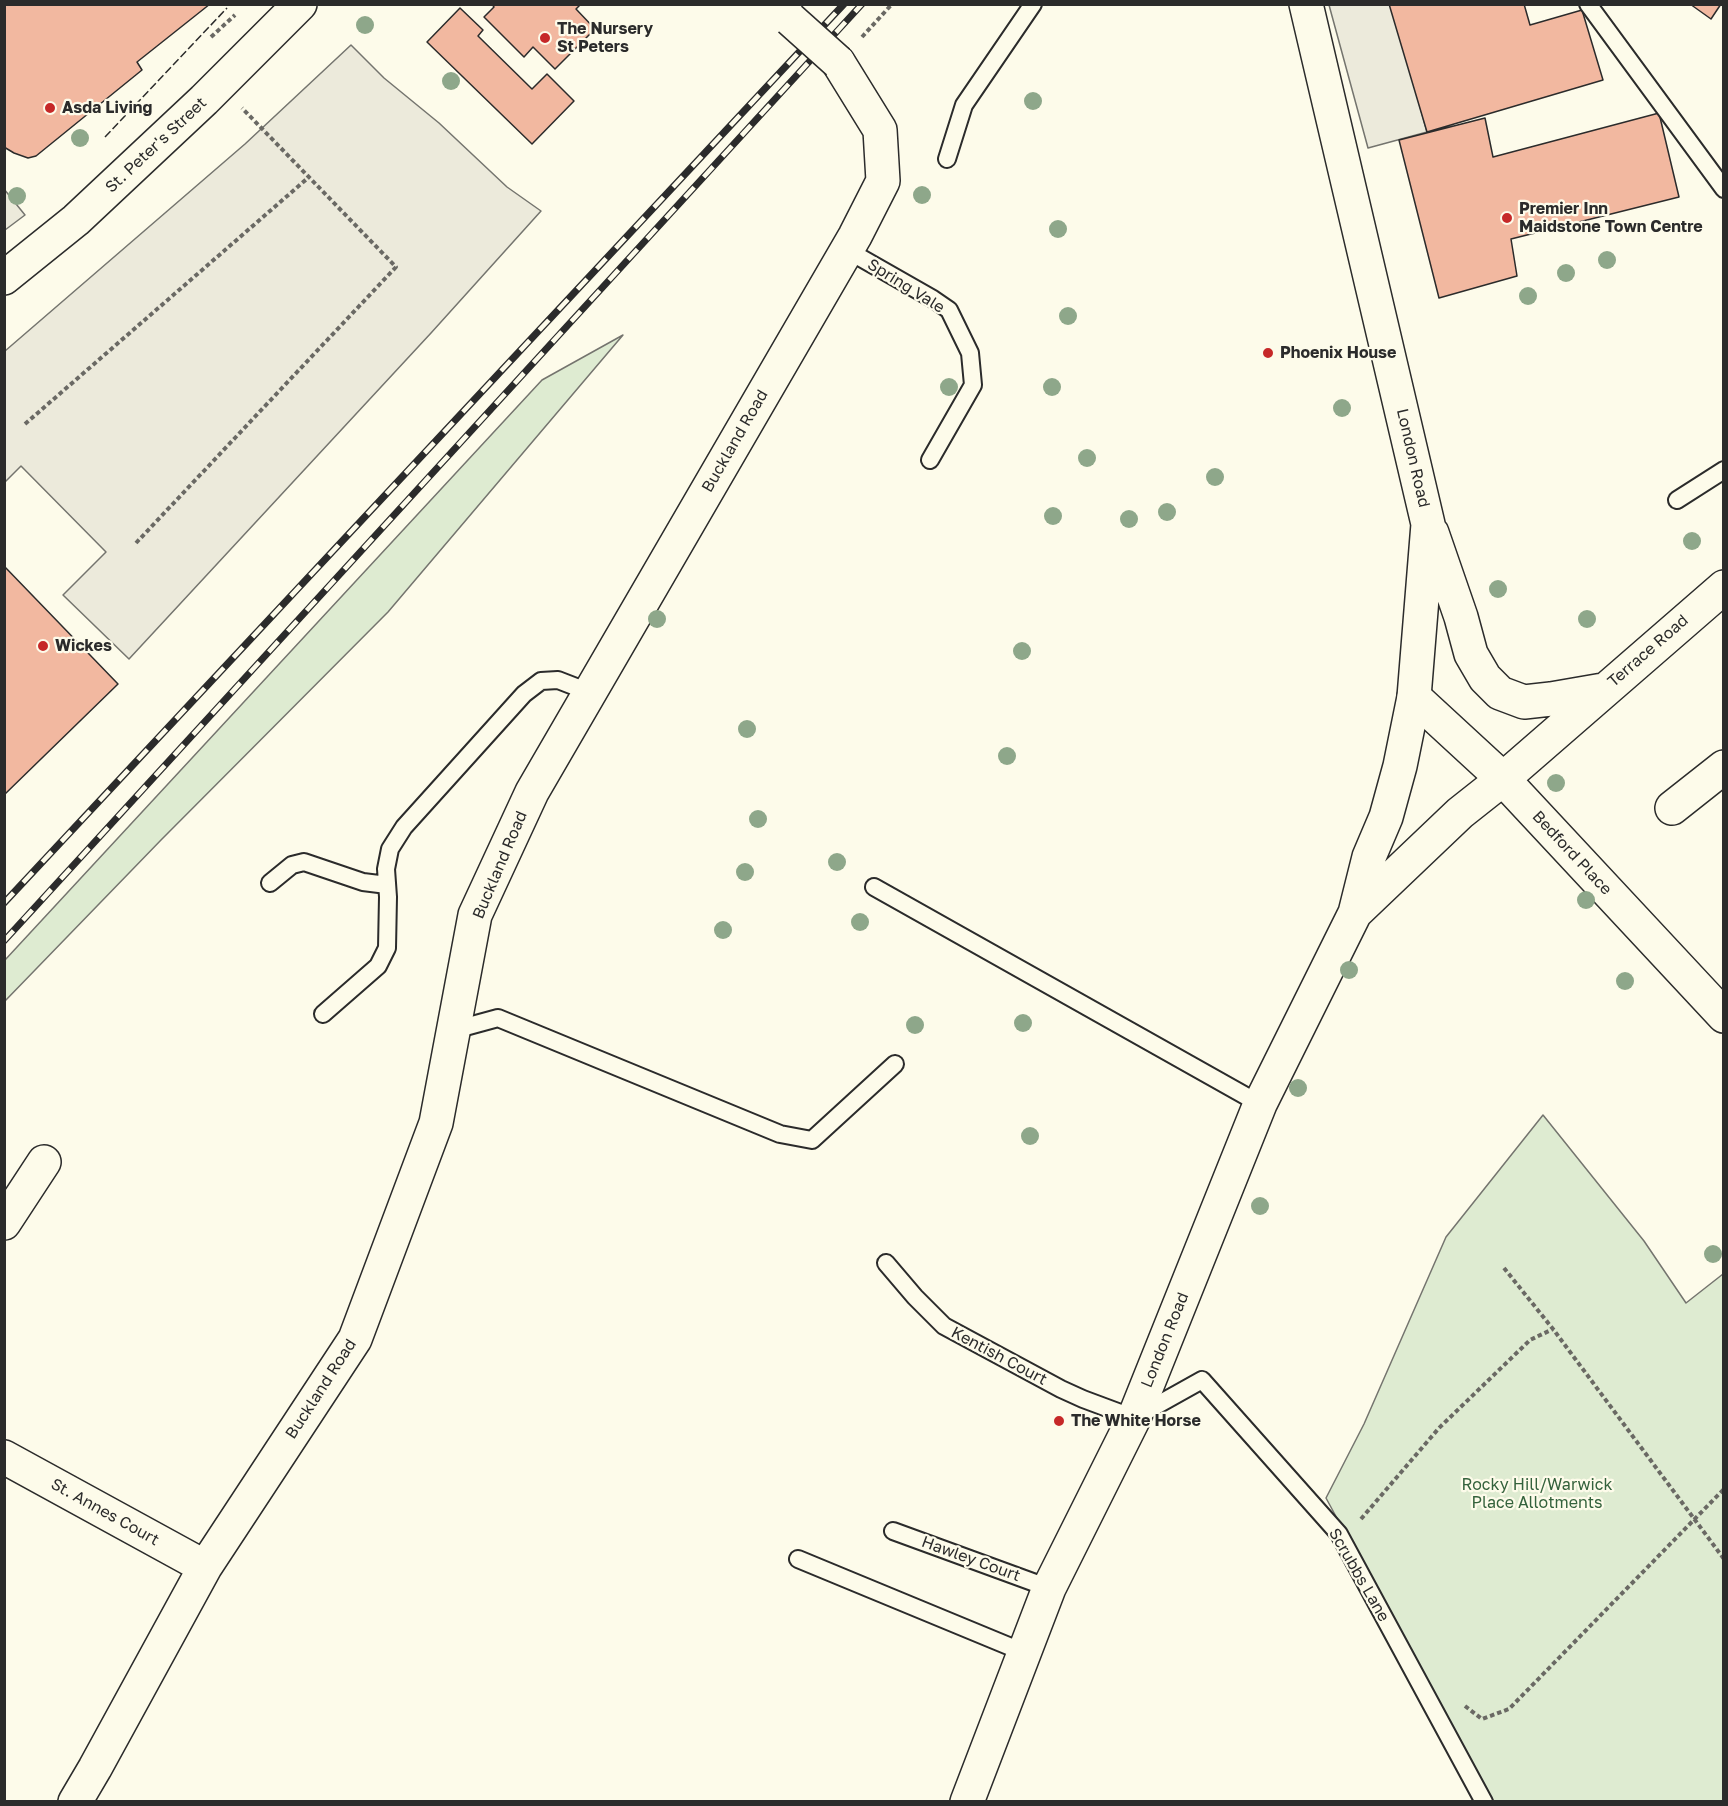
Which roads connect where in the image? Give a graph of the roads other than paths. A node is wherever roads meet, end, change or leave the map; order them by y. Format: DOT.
graph roads {
  1 [pos="300,4"];
  2 [pos="1033,4"];
  3 [pos="1306,4"];
  4 [pos="1595,8"];
  5 [pos="782,12"];
  6 [pos="947,159"];
  7 [pos="1723,185"];
  8 [pos="847,250"];
  9 [pos="4,278"];
  10 [pos="930,460"];
  11 [pos="1724,470"];
  12 [pos="1677,500"];
  13 [pos="1428,524"];
  14 [pos="1724,587"];
  15 [pos="1605,689"];
  16 [pos="589,692"];
  17 [pos="1414,697"];
  18 [pos="1724,767"];
  19 [pos="1503,779"];
  20 [pos="1672,808"];
  21 [pos="270,883"];
  22 [pos="387,885"];
  23 [pos="874,887"];
  24 [pos="1355,913"];
  25 [pos="1721,1008"];
  26 [pos="323,1014"];
  27 [pos="454,1030"];
  28 [pos="895,1064"];
  29 [pos="1260,1104"];
  30 [pos="44,1162"];
  31 [pos="4,1223"];
  32 [pos="886,1263"];
  33 [pos="1134,1418"];
  34 [pos="4,1457"];
  35 [pos="893,1531"];
  36 [pos="798,1559"];
  37 [pos="204,1567"];
  38 [pos="1049,1588"];
  39 [pos="1023,1652"];
  40 [pos="75,1802"];
  41 [pos="967,1802"];
  42 [pos="1484,1802"];
  1 -- 9 [label="street, St. Peter's Street"];
  2 -- 6 [label="lane"];
  3 -- 13 [label="street, London Road"];
  4 -- 7 [label="lane"];
  5 -- 8 [label="street, Buckland Road, bridge"];
  8 -- 10 [label="lane, Spring Vale"];
  8 -- 16 [label="street, Buckland Road"];
  11 -- 12 [label="lane"];
  13 -- 15 [label="street, Terrace Road"];
  13 -- 17 [label="street, London Road"];
  14 -- 15 [label="street, Terrace Road"];
  15 -- 19 [label="street, London Road"];
  16 -- 22 [label="lane"];
  16 -- 27 [label="street, Buckland Road"];
  17 -- 19 [label="street, Bedford Place"];
  17 -- 24 [label="street, London Road"];
  18 -- 20 [label="street"];
  19 -- 24 [label="street, London Road"];
  19 -- 25 [label="street, Bedford Place"];
  21 -- 22 [label="lane"];
  22 -- 26 [label="lane"];
  23 -- 29 [label="lane"];
  24 -- 29 [label="street, London Road"];
  27 -- 28 [label="lane"];
  27 -- 37 [label="street, Buckland Road"];
  29 -- 33 [label="street, London Road"];
  30 -- 31 [label="street"];
  32 -- 33 [label="lane, Kentish Court"];
  33 -- 38 [label="street, London Road"];
  33 -- 42 [label="lane, Scrubbs Lane"];
  34 -- 37 [label="street, St. Annes Court"];
  35 -- 38 [label="lane, Hawley Court"];
  36 -- 39 [label="lane"];
  37 -- 40 [label="street, Buckland Road"];
  38 -- 39 [label="street, London Road"];
  39 -- 41 [label="street, London Road"];
}
